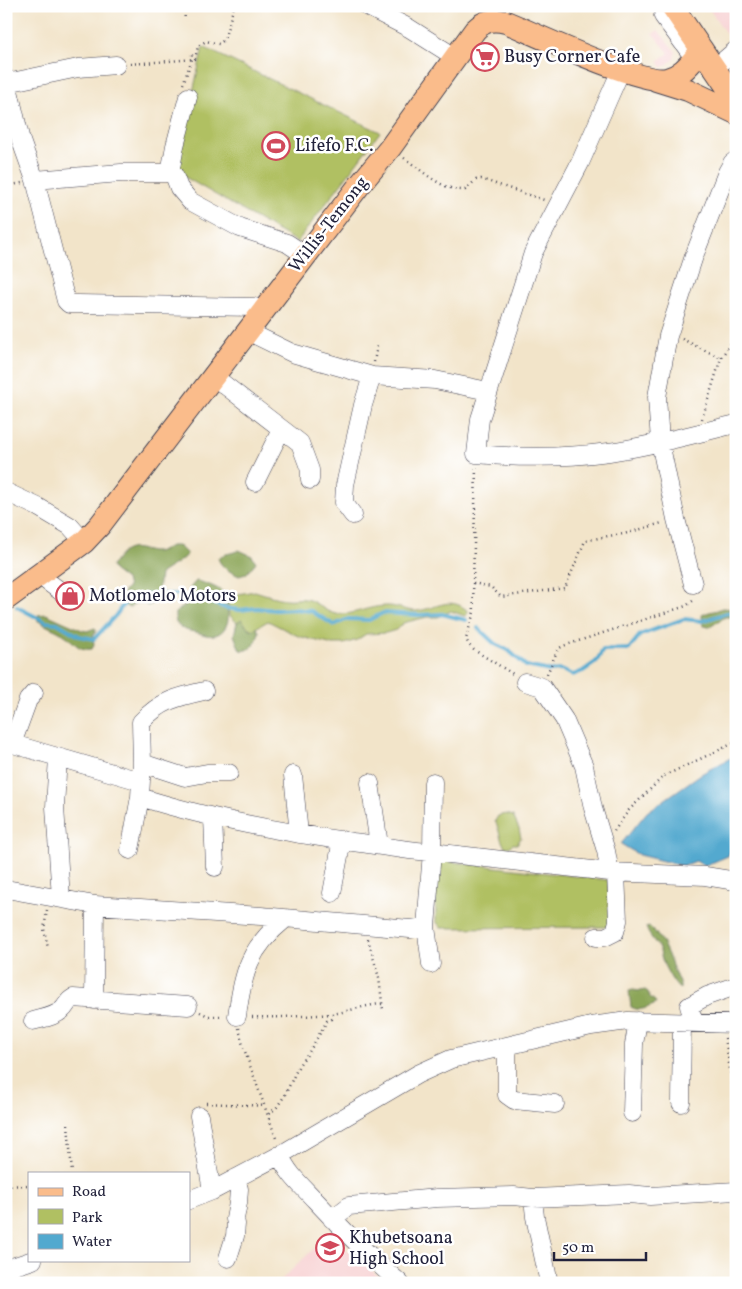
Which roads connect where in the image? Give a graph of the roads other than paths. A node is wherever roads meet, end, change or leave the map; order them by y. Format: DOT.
graph roads {
  1 [pos="366,6"];
  2 [pos="661,9"];
  3 [pos="736,50"];
  4 [pos="699,54"];
  5 [pos="455,57"];
  6 [pos="116,65"];
  7 [pos="715,68"];
  8 [pos="621,70"];
  9 [pos="654,79"];
  10 [pos="7,80"];
  11 [pos="188,97"];
  12 [pos="736,100"];
  13 [pos="736,113"];
  14 [pos="736,160"];
  15 [pos="170,173"];
  16 [pos="35,180"];
  17 [pos="305,255"];
  18 [pos="262,312"];
  19 [pos="247,331"];
  20 [pos="213,376"];
  21 [pos="372,376"];
  22 [pos="488,390"];
  23 [pos="736,424"];
  24 [pos="282,430"];
  25 [pos="660,442"];
  26 [pos="310,480"];
  27 [pos="255,482"];
  28 [pos="6,492"];
  29 [pos="353,515"];
  30 [pos="84,542"];
  31 [pos="43,572"];
  32 [pos="693,584"];
  33 [pos="63,594"];
  34 [pos="6,599"];
  35 [pos="533,684"];
  36 [pos="204,691"];
  37 [pos="34,692"];
  38 [pos="9,743"];
  39 [pos="58,757"];
  40 [pos="142,763"];
  41 [pos="229,773"];
  42 [pos="293,776"];
  43 [pos="433,782"];
  44 [pos="370,783"];
  45 [pos="140,789"];
  46 [pos="213,817"];
  47 [pos="299,834"];
  48 [pos="342,840"];
  49 [pos="379,845"];
  50 [pos="130,850"];
  51 [pos="432,852"];
  52 [pos="215,867"];
  53 [pos="613,873"];
  54 [pos="736,881"];
  55 [pos="6,889"];
  56 [pos="332,893"];
  57 [pos="55,897"];
  58 [pos="95,905"];
  59 [pos="261,916"];
  60 [pos="285,919"];
  61 [pos="426,927"];
  62 [pos="267,934"];
  63 [pos="596,937"];
  64 [pos="431,964"];
  65 [pos="736,986"];
  66 [pos="94,1000"];
  67 [pos="188,1006"];
  68 [pos="237,1016"];
  69 [pos="33,1021"];
  70 [pos="638,1021"];
  71 [pos="688,1022"];
  72 [pos="729,1023"];
  73 [pos="508,1046"];
  74 [pos="682,1103"];
  75 [pos="555,1104"];
  76 [pos="632,1113"];
  77 [pos="199,1116"];
  78 [pos="280,1155"];
  79 [pos="236,1178"];
  80 [pos="212,1191"];
  81 [pos="736,1191"];
  82 [pos="532,1198"];
  83 [pos="190,1200"];
  84 [pos="332,1219"];
  85 [pos="228,1258"];
  86 [pos="28,1262"];
  87 [pos="6,1270"];
  88 [pos="400,1283"];
  89 [pos="549,1283"];
  1 -- 5 [label="street"];
  2 -- 4 [label="main road"];
  3 -- 7 [label="street"];
  4 -- 7 [label="main road"];
  4 -- 9 [label="main road, Willis-Temong"];
  5 -- 8 [label="main road, Willis-Temong"];
  5 -- 17 [label="main road, Willis-Temong"];
  6 -- 10 [label="street"];
  7 -- 12 [label="main road"];
  8 -- 9 [label="main road, Willis-Temong"];
  8 -- 22 [label="street"];
  9 -- 13 [label="main road"];
  10 -- 16 [label="street"];
  11 -- 15 [label="street"];
  14 -- 25 [label="street"];
  15 -- 16 [label="street"];
  15 -- 17 [label="street"];
  16 -- 18 [label="street"];
  17 -- 18 [label="main road, Willis-Temong"];
  18 -- 19 [label="main road, Willis-Temong"];
  19 -- 20 [label="main road, Willis-Temong"];
  19 -- 21 [label="street"];
  20 -- 24 [label="street"];
  20 -- 30 [label="main road, Willis-Temong"];
  21 -- 22 [label="street"];
  21 -- 29 [label="street"];
  22 -- 25 [label="street"];
  23 -- 25 [label="street"];
  24 -- 26 [label="street"];
  24 -- 27 [label="street"];
  25 -- 32 [label="street"];
  28 -- 30 [label="street"];
  30 -- 31 [label="main road, Willis-Temong"];
  31 -- 33 [label="street"];
  31 -- 34 [label="main road, Willis-Temong"];
  35 -- 53 [label="street"];
  36 -- 40 [label="street"];
  37 -- 38 [label="street"];
  38 -- 39 [label="street"];
  39 -- 45 [label="street"];
  39 -- 57 [label="street"];
  40 -- 41 [label="street"];
  40 -- 45 [label="street"];
  42 -- 47 [label="street"];
  43 -- 51 [label="street"];
  44 -- 49 [label="street"];
  45 -- 46 [label="street"];
  45 -- 50 [label="street"];
  46 -- 47 [label="street"];
  46 -- 52 [label="street"];
  47 -- 48 [label="street"];
  48 -- 49 [label="street"];
  48 -- 56 [label="street"];
  49 -- 51 [label="street"];
  51 -- 53 [label="street"];
  51 -- 61 [label="street"];
  53 -- 54 [label="street"];
  53 -- 63 [label="street"];
  55 -- 57 [label="street"];
  57 -- 58 [label="street"];
  58 -- 59 [label="street"];
  58 -- 66 [label="street"];
  59 -- 60 [label="street"];
  59 -- 62 [label="street"];
  60 -- 61 [label="street"];
  60 -- 62 [label="street"];
  61 -- 64 [label="street"];
  62 -- 68 [label="street"];
  65 -- 71 [label="street"];
  66 -- 67 [label="street"];
  66 -- 69 [label="street"];
  70 -- 71 [label="street"];
  70 -- 73 [label="street"];
  70 -- 76 [label="street"];
  71 -- 72 [label="street"];
  71 -- 74 [label="street"];
  73 -- 75 [label="street"];
  73 -- 78 [label="street"];
  77 -- 80 [label="street"];
  78 -- 79 [label="street"];
  78 -- 84 [label="street"];
  79 -- 80 [label="street"];
  79 -- 85 [label="street"];
  80 -- 83 [label="street"];
  81 -- 82 [label="street"];
  82 -- 84 [label="street"];
  82 -- 89 [label="street"];
  84 -- 88 [label="street"];
  86 -- 87 [label="street"];
}
